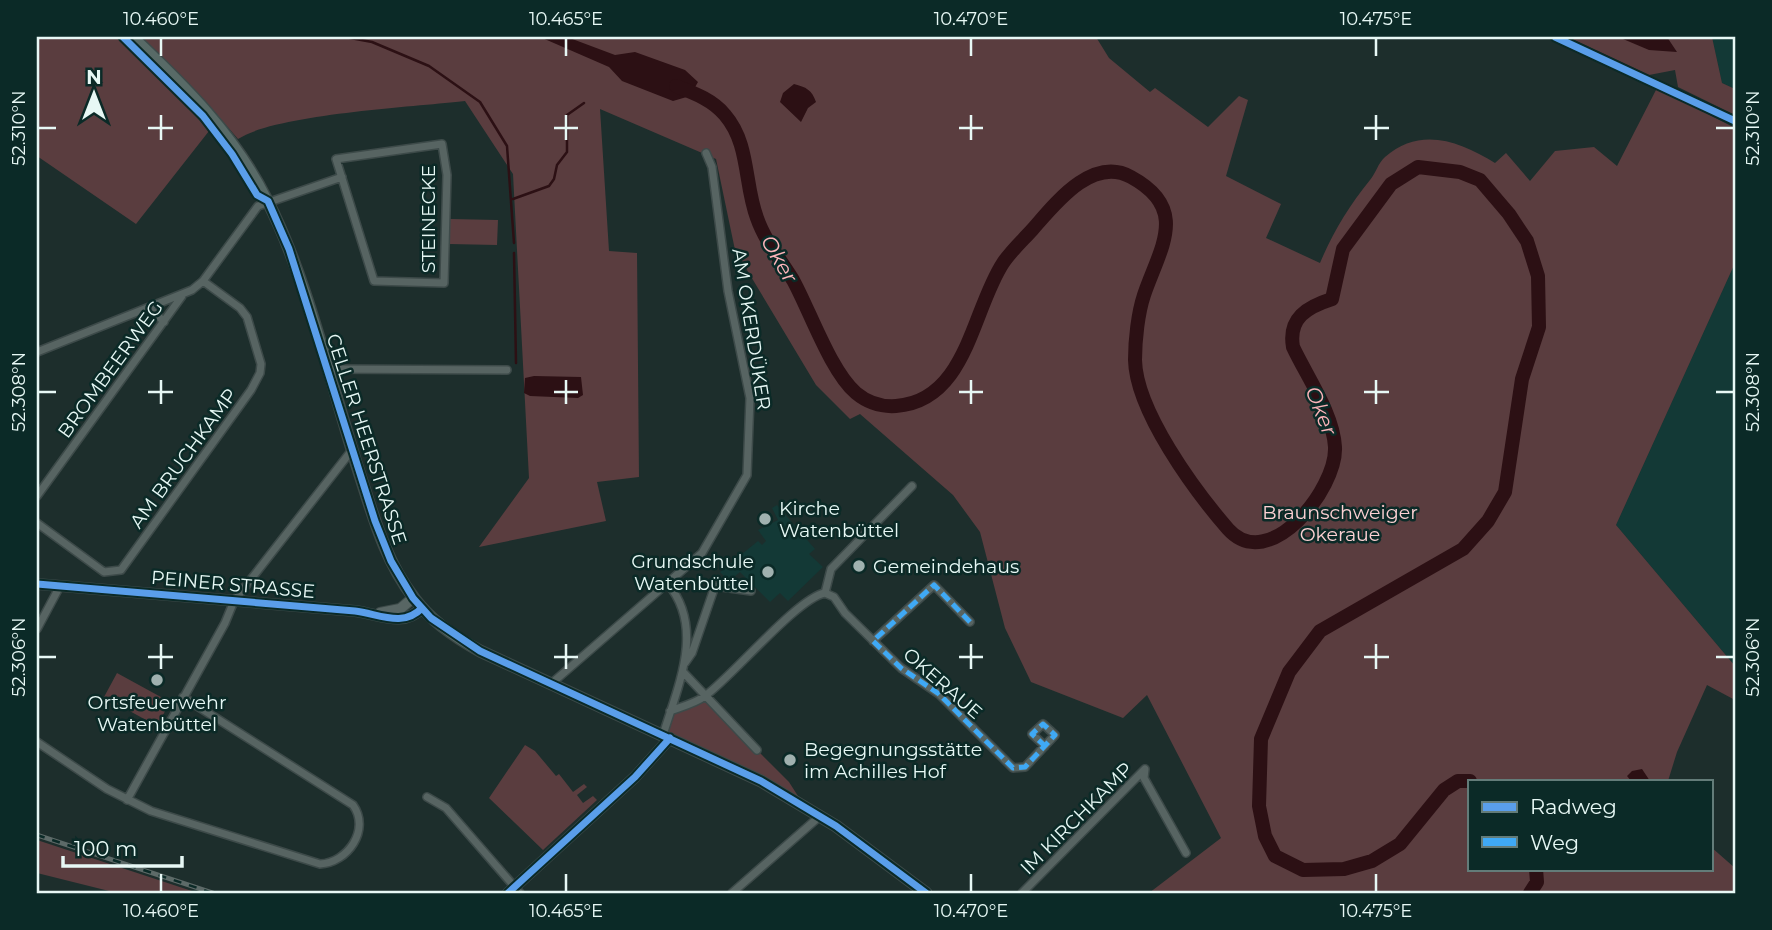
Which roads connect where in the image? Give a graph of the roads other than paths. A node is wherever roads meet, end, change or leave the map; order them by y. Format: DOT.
graph roads {
  1 [pos="132,37"];
  2 [pos="706,153"];
  3 [pos="342,177"];
  4 [pos="268,201"];
  5 [pos="203,281"];
  6 [pos="183,295"];
  7 [pos="150,308"];
  8 [pos="164,322"];
  9 [pos="37,352"];
  10 [pos="327,369"];
  11 [pos="506,370"];
  12 [pos="352,450"];
  13 [pos="912,486"];
  14 [pos="37,496"];
  15 [pos="37,523"];
  16 [pos="37,584"];
  17 [pos="668,584"];
  18 [pos="60,586"];
  19 [pos="751,591"];
  20 [pos="825,593"];
  21 [pos="413,598"];
  22 [pos="234,601"];
  23 [pos="422,608"];
  24 [pos="374,613"];
  25 [pos="970,622"];
  26 [pos="37,629"];
  27 [pos="873,642"];
  28 [pos="683,670"];
  29 [pos="552,683"];
  30 [pos="183,697"];
  31 [pos="704,697"];
  32 [pos="670,711"];
  33 [pos="666,736"];
  34 [pos="37,742"];
  35 [pos="1045,746"];
  36 [pos="757,750"];
  37 [pos="427,797"];
  38 [pos="127,800"];
  39 [pos="820,816"];
  40 [pos="1186,853"];
  41 [pos="514,892"];
  42 [pos="732,893"];
  43 [pos="926,893"];
  44 [pos="1022,893"];
  1 -- 4 [label="main road, CELLER HEERSTRASSE"];
  2 -- 17 [label="street, AM OKERDÜKER"];
  3 -- 3 [label="street, STEINECKE"];
  3 -- 4 [label="street"];
  4 -- 5 [label="street"];
  4 -- 10 [label="main road, CELLER HEERSTRASSE"];
  5 -- 6 [label="street"];
  5 -- 15 [label="street, AM BRUCHKAMP"];
  6 -- 7 [label="street"];
  6 -- 8 [label="street, BROMBEERWEG"];
  7 -- 8 [label="street"];
  7 -- 9 [label="street"];
  8 -- 14 [label="street, BROMBEERWEG"];
  10 -- 11 [label="street"];
  10 -- 12 [label="main road, CELLER HEERSTRASSE"];
  12 -- 21 [label="main road, CELLER HEERSTRASSE"];
  12 -- 22 [label="street"];
  13 -- 20 [label="street"];
  16 -- 18 [label="main road, PEINER STRASSE"];
  17 -- 28 [label="street"];
  17 -- 29 [label="street, AM OKERDÜKER"];
  18 -- 22 [label="main road, PEINER STRASSE"];
  18 -- 26 [label="street"];
  19 -- 28 [label="street"];
  20 -- 27 [label="street, OKERAUE"];
  20 -- 31 [label="street"];
  21 -- 23 [label="main road, CELLER HEERSTRASSE"];
  21 -- 24 [label="main road, PEINER STRASSE"];
  22 -- 24 [label="main road, PEINER STRASSE"];
  22 -- 30 [label="street"];
  23 -- 24 [label="main road, PEINER STRASSE"];
  23 -- 29 [label="main road, CELLER HEERSTRASSE"];
  25 -- 27 [label="street"];
  27 -- 35 [label="street, OKERAUE"];
  28 -- 31 [label="street"];
  28 -- 32 [label="street"];
  29 -- 33 [label="main road, CELLER HEERSTRASSE"];
  30 -- 38 [label="street"];
  30 -- 38 [label="street"];
  31 -- 32 [label="street"];
  31 -- 36 [label="street"];
  32 -- 33 [label="street"];
  33 -- 39 [label="main road, CELLER HEERSTRASSE"];
  33 -- 41 [label="main road"];
  34 -- 38 [label="street"];
  37 -- 41 [label="street"];
  39 -- 42 [label="street"];
  39 -- 43 [label="main road, CELLER HEERSTRASSE"];
  40 -- 44 [label="street, IM KIRCHKAMP"];
}
